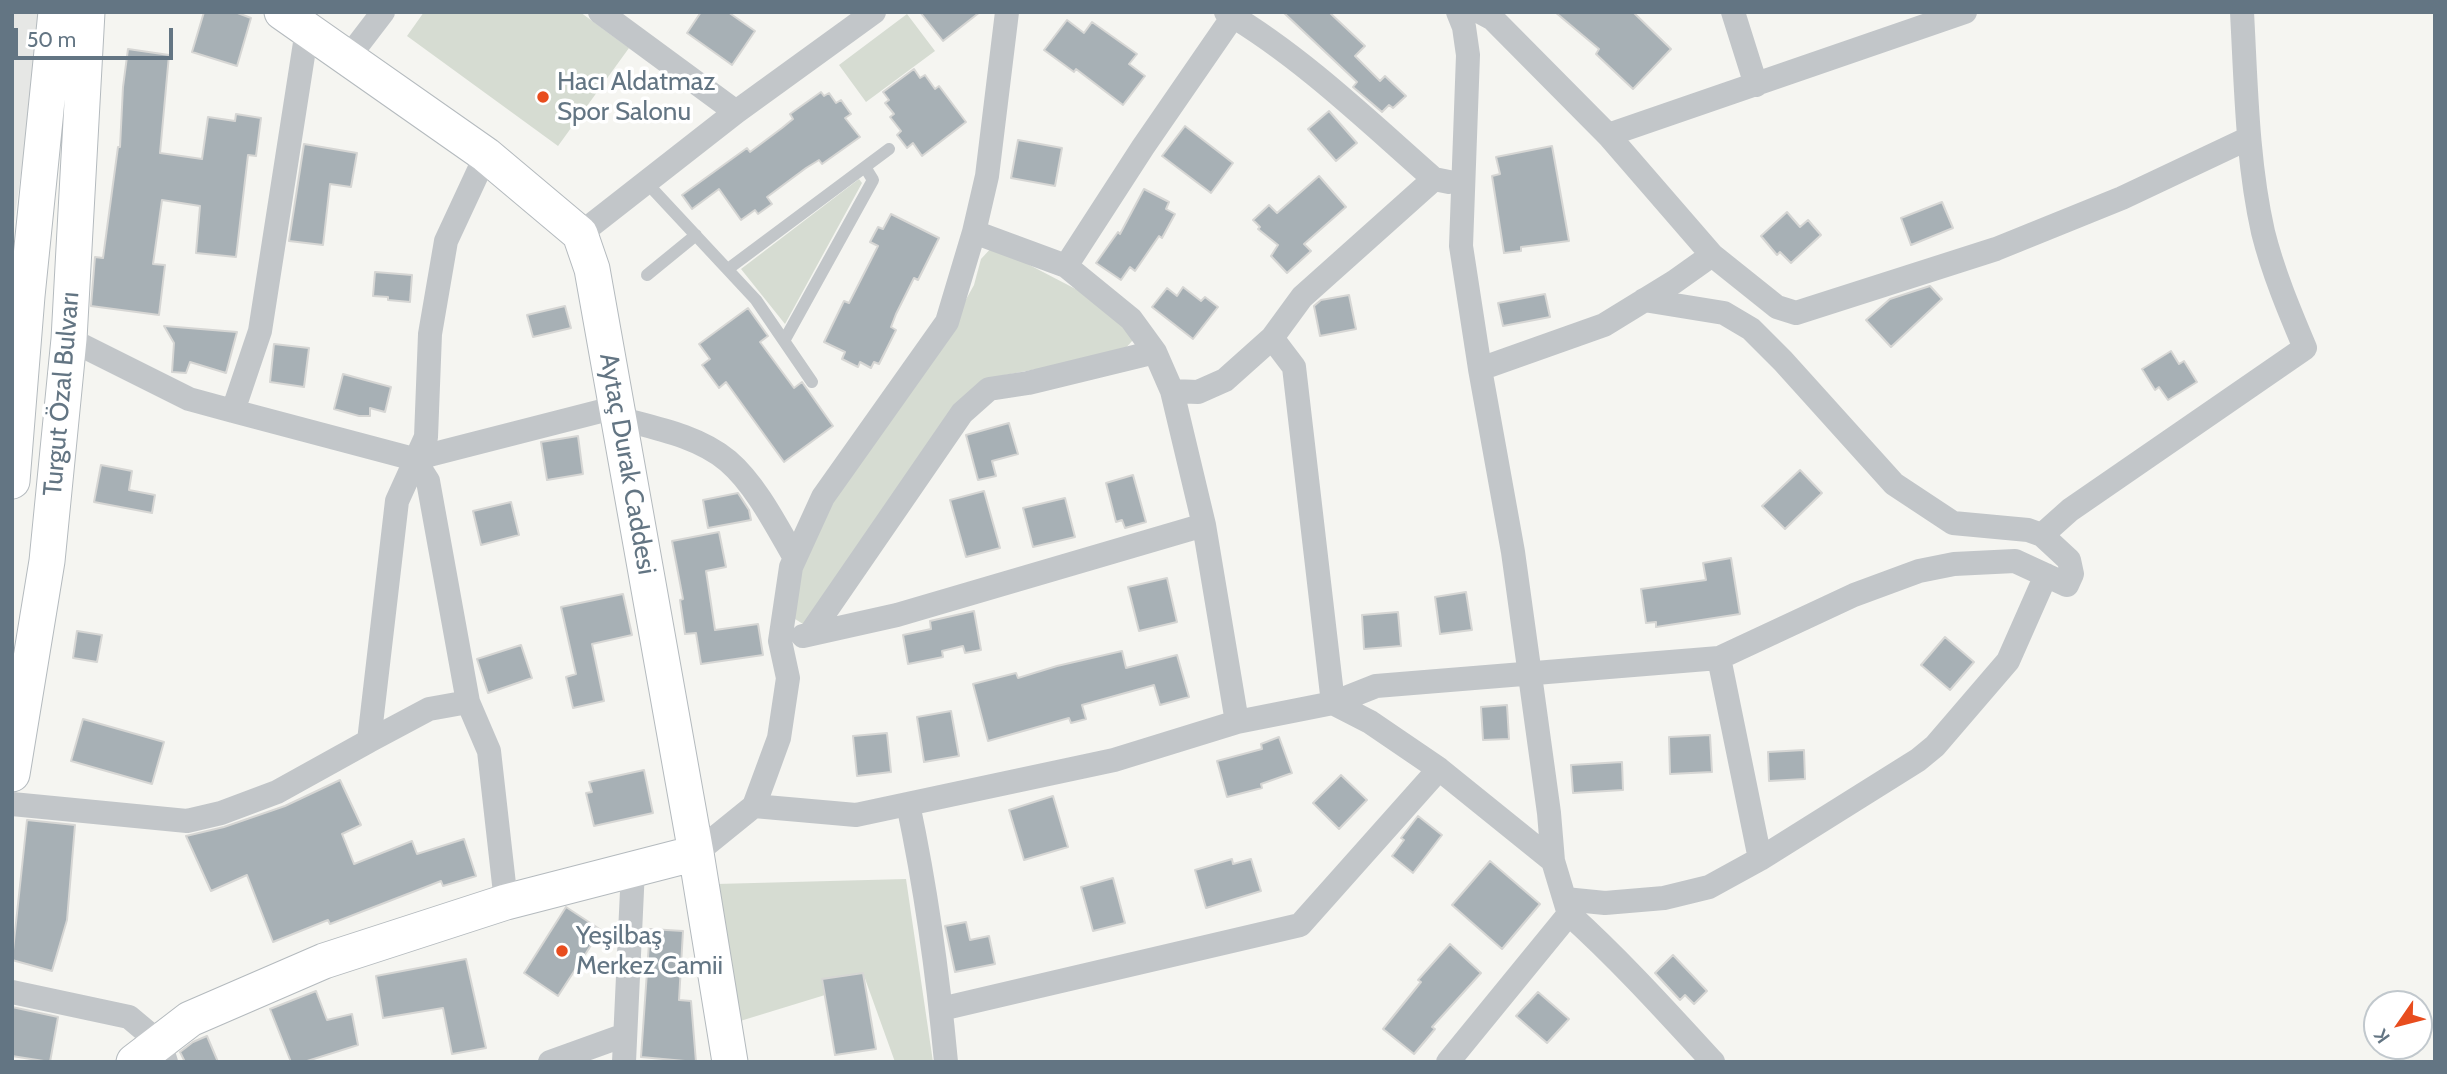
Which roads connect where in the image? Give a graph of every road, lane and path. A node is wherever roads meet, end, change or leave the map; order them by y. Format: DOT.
graph roads {
  1 [pos="56,12"];
  2 [pos="88,12"];
  3 [pos="383,12"];
  4 [pos="600,12"];
  5 [pos="874,12"];
  6 [pos="1007,12"];
  7 [pos="1458,12"];
  8 [pos="1479,12"];
  9 [pos="1733,12"];
  10 [pos="1965,12"];
  11 [pos="2242,12"];
  12 [pos="1231,14"];
  13 [pos="295,21"];
  14 [pos="347,59"];
  15 [pos="1756,85"];
  16 [pos="736,111"];
  17 [pos="1608,135"];
  18 [pos="2249,138"];
  19 [pos="889,149"];
  20 [pos="486,155"];
  21 [pos="865,167"];
  22 [pos="1434,179"];
  23 [pos="646,182"];
  24 [pos="1463,184"];
  25 [pos="974,232"];
  26 [pos="580,234"];
  27 [pos="696,235"];
  28 [pos="1712,255"];
  29 [pos="1066,266"];
  30 [pos="728,270"];
  31 [pos="647,275"];
  32 [pos="20,295"];
  33 [pos="1644,300"];
  34 [pos="1272,338"];
  35 [pos="69,339"];
  36 [pos="784,341"];
  37 [pos="1155,352"];
  38 [pos="1480,369"];
  39 [pos="812,382"];
  40 [pos="1172,391"];
  41 [pos="233,411"];
  42 [pos="617,413"];
  43 [pos="415,459"];
  44 [pos="12,481"];
  45 [pos="1204,526"];
  46 [pos="2042,535"];
  47 [pos="795,558"];
  48 [pos="2046,575"];
  49 [pos="810,634"];
  50 [pos="780,641"];
  51 [pos="1719,659"];
  52 [pos="1531,673"];
  53 [pos="468,702"];
  54 [pos="1333,703"];
  55 [pos="1237,722"];
  56 [pos="369,741"];
  57 [pos="1438,769"];
  58 [pos="12,774"];
  59 [pos="12,804"];
  60 [pos="908,804"];
  61 [pos="754,806"];
  62 [pos="696,853"];
  63 [pos="1760,859"];
  64 [pos="1553,861"];
  65 [pos="633,869"];
  66 [pos="506,902"];
  67 [pos="1567,906"];
  68 [pos="12,992"];
  69 [pos="941,1009"];
  70 [pos="625,1035"];
  71 [pos="153,1056"];
  72 [pos="550,1062"];
  73 [pos="624,1062"];
  74 [pos="730,1062"];
  75 [pos="946,1062"];
  76 [pos="1448,1062"];
  77 [pos="1713,1062"];
  1 -- 32 [label="main road, Turgut Özal Bulvarı"];
  2 -- 35 [label="main road, Turgut Özal Bulvarı"];
  3 -- 14 [label="street"];
  4 -- 16 [label="street"];
  5 -- 16 [label="street"];
  6 -- 25 [label="street"];
  7 -- 24 [label="street"];
  8 -- 17 [label="street"];
  9 -- 15 [label="street"];
  10 -- 15 [label="street"];
  11 -- 18 [label="street"];
  12 -- 22 [label="street"];
  12 -- 29 [label="street"];
  13 -- 14 [label="main road"];
  13 -- 41 [label="street"];
  14 -- 20 [label="main road"];
  15 -- 17 [label="street"];
  16 -- 23 [label="street"];
  17 -- 28 [label="street"];
  18 -- 28 [label="street"];
  18 -- 46 [label="street"];
  19 -- 21 [label="lane"];
  20 -- 26 [label="main road"];
  20 -- 43 [label="street"];
  21 -- 30 [label="lane"];
  21 -- 36 [label="lane"];
  22 -- 24 [label="street"];
  22 -- 34 [label="street"];
  23 -- 26 [label="street"];
  23 -- 27 [label="lane"];
  24 -- 38 [label="street"];
  25 -- 29 [label="street"];
  25 -- 47 [label="street"];
  26 -- 42 [label="main road, Aytaç Durak Caddesi"];
  27 -- 30 [label="lane"];
  27 -- 31 [label="lane"];
  28 -- 33 [label="street"];
  29 -- 37 [label="street"];
  30 -- 36 [label="lane"];
  32 -- 44 [label="main road, Turgut Özal Bulvarı"];
  33 -- 38 [label="street"];
  33 -- 46 [label="street"];
  34 -- 40 [label="street"];
  34 -- 54 [label="street"];
  35 -- 41 [label="street"];
  35 -- 58 [label="main road, Turgut Özal Bulvarı"];
  36 -- 39 [label="lane"];
  37 -- 40 [label="street"];
  37 -- 49 [label="street"];
  38 -- 52 [label="street"];
  40 -- 45 [label="street"];
  41 -- 43 [label="street"];
  42 -- 43 [label="street"];
  42 -- 47 [label="street"];
  42 -- 62 [label="main road, Aytaç Durak Caddesi"];
  43 -- 53 [label="street"];
  43 -- 56 [label="street"];
  45 -- 49 [label="street"];
  45 -- 55 [label="street"];
  46 -- 48 [label="street"];
  47 -- 50 [label="street"];
  48 -- 51 [label="street"];
  48 -- 63 [label="street"];
  49 -- 50 [label="street"];
  50 -- 61 [label="street"];
  51 -- 52 [label="street"];
  51 -- 63 [label="street"];
  52 -- 54 [label="street"];
  52 -- 64 [label="street"];
  53 -- 56 [label="street"];
  53 -- 66 [label="street"];
  54 -- 55 [label="street"];
  54 -- 57 [label="street"];
  55 -- 60 [label="street"];
  56 -- 59 [label="street"];
  57 -- 64 [label="street"];
  57 -- 69 [label="street"];
  60 -- 61 [label="street"];
  60 -- 69 [label="street"];
  61 -- 62 [label="street"];
  62 -- 65 [label="main road"];
  62 -- 74 [label="main road, Aytaç Durak Caddesi"];
  63 -- 67 [label="street"];
  64 -- 67 [label="street"];
  65 -- 66 [label="main road"];
  65 -- 70 [label="street"];
  66 -- 71 [label="main road"];
  67 -- 76 [label="street"];
  67 -- 77 [label="street"];
  68 -- 71 [label="street"];
  69 -- 75 [label="street"];
  70 -- 72 [label="street"];
  70 -- 73 [label="street"];
}
